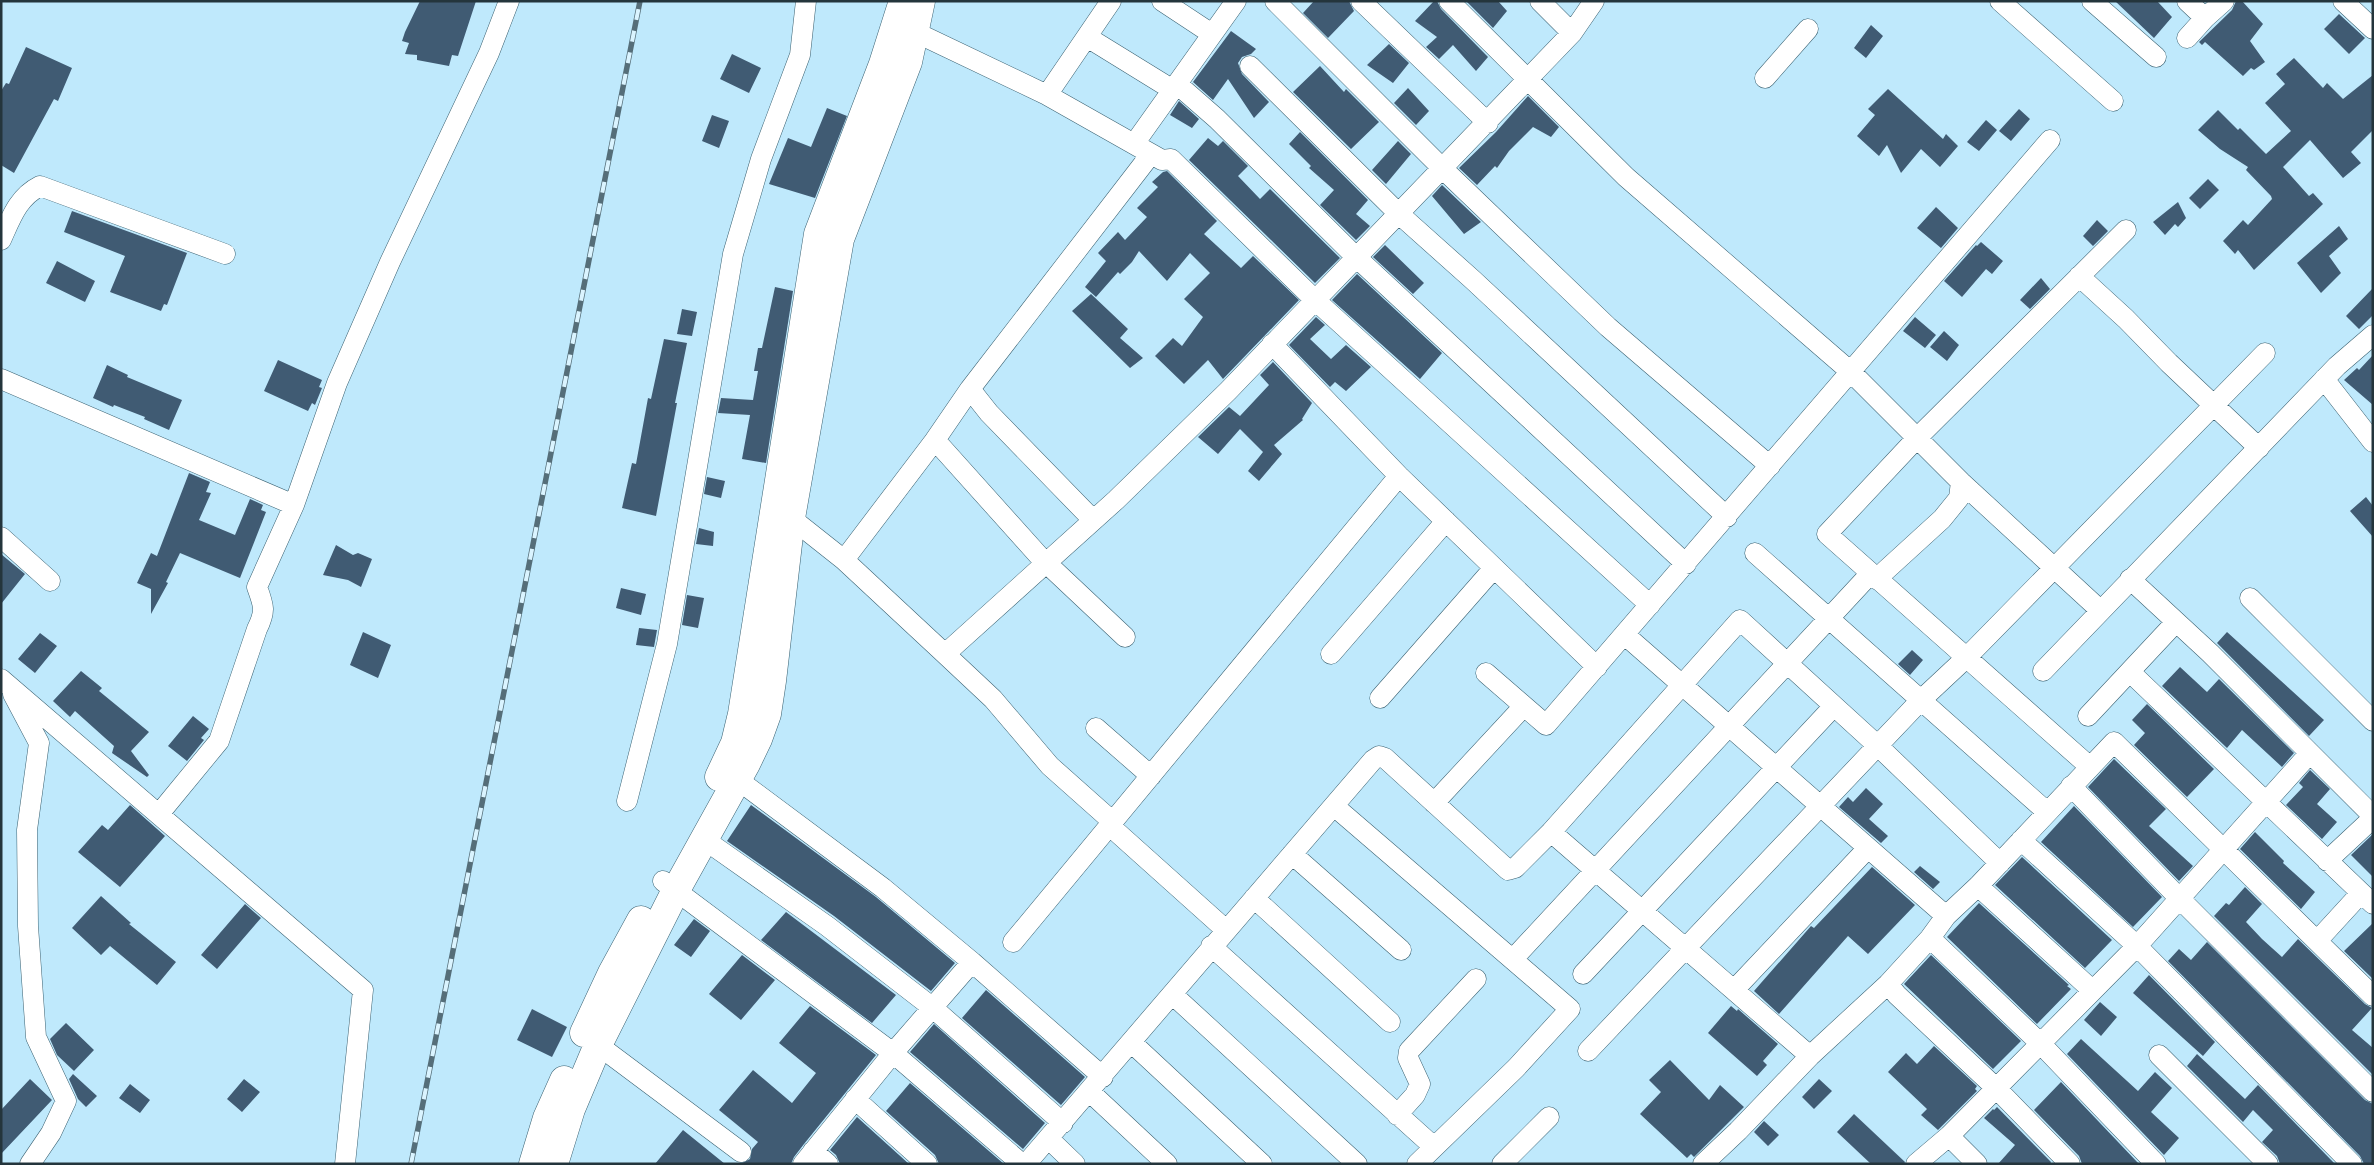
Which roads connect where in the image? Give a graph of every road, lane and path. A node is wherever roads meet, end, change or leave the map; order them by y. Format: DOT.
graph roads {
  1 [pos="509,1"];
  2 [pos="806,1"];
  3 [pos="921,1"];
  4 [pos="1111,1"];
  5 [pos="1162,1"];
  6 [pos="1236,1"];
  7 [pos="1275,1"];
  8 [pos="1361,1"];
  9 [pos="1449,1"];
  10 [pos="1540,1"];
  11 [pos="1594,1"];
  12 [pos="2092,1"];
  13 [pos="2187,1"];
  14 [pos="2224,1"];
  15 [pos="2343,1"];
  16 [pos="2001,2"];
  17 [pos="2206,18"];
  18 [pos="904,20"];
  19 [pos="1808,29"];
  20 [pos="2373,29"];
  21 [pos="1572,33"];
  22 [pos="1212,34"];
  23 [pos="1087,37"];
  24 [pos="2187,38"];
  25 [pos="2156,57"];
  26 [pos="1250,66"];
  27 [pos="1529,78"];
  28 [pos="1765,78"];
  29 [pos="1175,87"];
  30 [pos="1048,95"];
  31 [pos="2113,101"];
  32 [pos="1488,123"];
  33 [pos="2050,140"];
  34 [pos="1143,149"];
  35 [pos="1442,169"];
  36 [pos="1398,214"];
  37 [pos="2126,230"];
  38 [pos="1,240"];
  39 [pos="225,254"];
  40 [pos="1356,257"];
  41 [pos="2079,276"];
  42 [pos="1315,300"];
  43 [pos="2373,335"];
  44 [pos="1272,344"];
  45 [pos="2266,353"];
  46 [pos="1851,372"];
  47 [pos="1,378"];
  48 [pos="2324,379"];
  49 [pos="970,389"];
  50 [pos="2214,405"];
  51 [pos="1917,438"];
  52 [pos="935,440"];
  53 [pos="2373,442"];
  54 [pos="2259,448"];
  55 [pos="1770,466"];
  56 [pos="1399,476"];
  57 [pos="1961,482"];
  58 [pos="294,505"];
  59 [pos="1727,517"];
  60 [pos="791,518"];
  61 [pos="1093,520"];
  62 [pos="1446,521"];
  63 [pos="1,537"];
  64 [pos="1755,553"];
  65 [pos="844,560"];
  66 [pos="1047,561"];
  67 [pos="1686,564"];
  68 [pos="2056,567"];
  69 [pos="1494,568"];
  70 [pos="1874,577"];
  71 [pos="2130,579"];
  72 [pos="50,581"];
  73 [pos="2250,598"];
  74 [pos="1650,605"];
  75 [pos="2100,610"];
  76 [pos="1828,619"];
  77 [pos="2176,622"];
  78 [pos="1625,635"];
  79 [pos="1125,637"];
  80 [pos="945,654"];
  81 [pos="1331,654"];
  82 [pos="1967,657"];
  83 [pos="1788,663"];
  84 [pos="1597,668"];
  85 [pos="2043,671"];
  86 [pos="2130,672"];
  87 [pos="1486,673"];
  88 [pos="4,681"];
  89 [pos="1682,685"];
  90 [pos="1380,698"];
  91 [pos="1921,700"];
  92 [pos="1524,706"];
  93 [pos="1834,706"];
  94 [pos="2088,716"];
  95 [pos="2373,721"];
  96 [pos="1729,726"];
  97 [pos="1096,728"];
  98 [pos="1878,746"];
  99 [pos="2310,753"];
  100 [pos="2089,766"];
  101 [pos="1776,767"];
  102 [pos="730,774"];
  103 [pos="1151,776"];
  104 [pos="2071,786"];
  105 [pos="627,801"];
  106 [pos="1434,803"];
  107 [pos="2267,803"];
  108 [pos="1821,805"];
  109 [pos="1334,806"];
  110 [pos="2047,812"];
  111 [pos="159,814"];
  112 [pos="2373,817"];
  113 [pos="1112,824"];
  114 [pos="1551,832"];
  115 [pos="705,840"];
  116 [pos="2021,840"];
  117 [pos="1868,848"];
  118 [pos="2225,850"];
  119 [pos="1292,854"];
  120 [pos="2327,861"];
  121 [pos="2000,863"];
  122 [pos="1596,870"];
  123 [pos="669,886"];
  124 [pos="1978,886"];
  125 [pos="1254,898"];
  126 [pos="2180,899"];
  127 [pos="2367,899"];
  128 [pos="1644,912"];
  129 [pos="1946,916"];
  130 [pos="1226,930"];
  131 [pos="1930,938"];
  132 [pos="2317,941"];
  133 [pos="1013,942"];
  134 [pos="1211,946"];
  135 [pos="2138,946"];
  136 [pos="1686,948"];
  137 [pos="1401,950"];
  138 [pos="1513,959"];
  139 [pos="972,962"];
  140 [pos="1583,974"];
  141 [pos="1476,979"];
  142 [pos="1888,984"];
  143 [pos="1734,990"];
  144 [pos="2092,990"];
  145 [pos="1172,994"];
  146 [pos="2373,996"];
  147 [pos="933,1008"];
  148 [pos="1390,1022"];
  149 [pos="1132,1043"];
  150 [pos="2040,1043"];
  151 [pos="598,1045"];
  152 [pos="1588,1051"];
  153 [pos="893,1053"];
  154 [pos="2159,1055"];
  155 [pos="1810,1056"];
  156 [pos="1103,1077"];
  157 [pos="1996,1088"];
  158 [pos="1090,1092"];
  159 [pos="2373,1092"];
  160 [pos="855,1099"];
  161 [pos="1397,1116"];
  162 [pos="1549,1117"];
  163 [pos="1063,1123"];
  164 [pos="1949,1136"];
  165 [pos="1049,1139"];
  166 [pos="1434,1147"];
  167 [pos="741,1152"];
  168 [pos="815,1160"];
  169 [pos="30,1164"];
  170 [pos="345,1164"];
  171 [pos="532,1164"];
  172 [pos="554,1164"];
  173 [pos="927,1164"];
  174 [pos="1022,1164"];
  175 [pos="1026,1164"];
  176 [pos="1075,1164"];
  177 [pos="1167,1164"];
  178 [pos="1262,1164"];
  179 [pos="1357,1164"];
  180 [pos="1417,1164"];
  181 [pos="1502,1164"];
  182 [pos="1703,1164"];
  183 [pos="1916,1164"];
  184 [pos="1977,1164"];
  185 [pos="2070,1164"];
  186 [pos="2156,1164"];
  187 [pos="2268,1164"];
  188 [pos="2352,1164"];
  1 -- 58 [label="street"];
  2 -- 105 [label="street"];
  3 -- 18 [label="street"];
  4 -- 23 [label="street"];
  5 -- 22 [label="street"];
  6 -- 22 [label="street"];
  7 -- 35 [label="street"];
  8 -- 32 [label="street"];
  9 -- 27 [label="street"];
  10 -- 21 [label="street"];
  11 -- 21 [label="street"];
  12 -- 25 [label="street"];
  13 -- 17 [label="street"];
  14 -- 17 [label="street"];
  15 -- 20 [label="street"];
  16 -- 31 [label="street"];
  17 -- 24 [label="street"];
  18 -- 30 [label="street"];
  18 -- 60 [label="street"];
  18 -- 102 [label="street"];
  19 -- 28 [label="street"];
  21 -- 27 [label="street"];
  22 -- 29 [label="street"];
  23 -- 29 [label="street"];
  23 -- 30 [label="street"];
  26 -- 36 [label="street"];
  27 -- 32 [label="street"];
  27 -- 46 [label="street"];
  29 -- 34 [label="street"];
  29 -- 40 [label="street"];
  30 -- 34 [label="street"];
  32 -- 35 [label="street"];
  33 -- 46 [label="street"];
  34 -- 42 [label="street"];
  34 -- 49 [label="street"];
  35 -- 36 [label="street"];
  35 -- 55 [label="street"];
  36 -- 40 [label="street"];
  36 -- 59 [label="street"];
  37 -- 41 [label="street"];
  38 -- 39 [label="street"];
  40 -- 42 [label="street"];
  40 -- 67 [label="street"];
  41 -- 50 [label="street"];
  41 -- 51 [label="street"];
  42 -- 44 [label="street"];
  42 -- 74 [label="street"];
  43 -- 48 [label="street"];
  44 -- 56 [label="street"];
  44 -- 61 [label="street"];
  45 -- 50 [label="street"];
  46 -- 51 [label="street"];
  46 -- 55 [label="street"];
  47 -- 58 [label="street"];
  48 -- 53 [label="street"];
  48 -- 54 [label="street"];
  49 -- 52 [label="street"];
  49 -- 61 [label="street"];
  50 -- 54 [label="street"];
  50 -- 68 [label="street"];
  51 -- 57 [label="street"];
  51 -- 70 [label="street"];
  52 -- 65 [label="street"];
  52 -- 66 [label="street"];
  54 -- 71 [label="street"];
  55 -- 59 [label="street"];
  56 -- 62 [label="street"];
  56 -- 103 [label="street"];
  57 -- 68 [label="street"];
  57 -- 70 [label="street"];
  58 -- 111 [label="street"];
  59 -- 67 [label="street"];
  60 -- 65 [label="street"];
  60 -- 102 [label="street"];
  61 -- 66 [label="street"];
  62 -- 69 [label="street"];
  62 -- 81 [label="street"];
  63 -- 72 [label="street"];
  64 -- 76 [label="street"];
  65 -- 80 [label="street"];
  66 -- 79 [label="street"];
  66 -- 80 [label="street"];
  67 -- 74 [label="street"];
  68 -- 75 [label="street"];
  68 -- 82 [label="street"];
  69 -- 84 [label="street"];
  69 -- 90 [label="street"];
  70 -- 76 [label="street"];
  70 -- 82 [label="street"];
  71 -- 75 [label="street"];
  71 -- 77 [label="street"];
  73 -- 95 [label="street"];
  74 -- 78 [label="street"];
  75 -- 85 [label="street"];
  76 -- 83 [label="street"];
  76 -- 91 [label="street"];
  77 -- 86 [label="street"];
  77 -- 99 [label="street"];
  78 -- 84 [label="street"];
  78 -- 89 [label="street"];
  80 -- 113 [label="street"];
  82 -- 91 [label="street"];
  82 -- 100 [label="street"];
  83 -- 89 [label="street"];
  83 -- 93 [label="street"];
  83 -- 96 [label="street"];
  84 -- 92 [label="street"];
  86 -- 94 [label="street"];
  86 -- 107 [label="street"];
  87 -- 92 [label="street"];
  88 -- 111 [label="street"];
  88 -- 169 [label="street"];
  89 -- 96 [label="street"];
  89 -- 114 [label="street"];
  91 -- 98 [label="street"];
  91 -- 110 [label="street"];
  92 -- 106 [label="street"];
  93 -- 98 [label="street"];
  93 -- 101 [label="street"];
  96 -- 101 [label="street"];
  96 -- 122 [label="street"];
  97 -- 103 [label="street"];
  98 -- 108 [label="street"];
  98 -- 121 [label="street"];
  99 -- 107 [label="street"];
  99 -- 112 [label="street"];
  100 -- 104 [label="street"];
  100 -- 118 [label="street"];
  101 -- 108 [label="street"];
  101 -- 128 [label="street"];
  102 -- 115 [label="street"];
  102 -- 123 [label="street"];
  102 -- 139 [label="street"];
  103 -- 113 [label="street"];
  104 -- 110 [label="street"];
  104 -- 126 [label="street"];
  106 -- 109 [label="street"];
  106 -- 114 [label="street"];
  107 -- 118 [label="street"];
  107 -- 120 [label="street"];
  108 -- 117 [label="street"];
  108 -- 136 [label="street"];
  109 -- 119 [label="street"];
  109 -- 138 [label="street"];
  110 -- 116 [label="street"];
  111 -- 170 [label="street"];
  112 -- 120 [label="street"];
  113 -- 130 [label="street"];
  113 -- 133 [label="street"];
  114 -- 122 [label="street"];
  115 -- 123 [label="street"];
  115 -- 147 [label="street"];
  116 -- 121 [label="street"];
  116 -- 135 [label="street"];
  117 -- 129 [label="street"];
  117 -- 143 [label="street"];
  118 -- 126 [label="street"];
  118 -- 132 [label="street"];
  119 -- 125 [label="street"];
  119 -- 137 [label="street"];
  120 -- 127 [label="street"];
  121 -- 124 [label="street"];
  122 -- 128 [label="street"];
  122 -- 138 [label="street"];
  123 -- 151 [label="street"];
  123 -- 153 [label="street"];
  123 -- 171 [label="street"];
  124 -- 129 [label="street"];
  124 -- 144 [label="street"];
  125 -- 130 [label="street"];
  125 -- 148 [label="street"];
  126 -- 135 [label="street"];
  126 -- 159 [label="street"];
  127 -- 132 [label="street"];
  128 -- 136 [label="street"];
  128 -- 140 [label="street"];
  129 -- 131 [label="street"];
  130 -- 134 [label="street"];
  131 -- 142 [label="street"];
  131 -- 150 [label="street"];
  132 -- 146 [label="street"];
  134 -- 145 [label="street"];
  134 -- 161 [label="street"];
  135 -- 144 [label="street"];
  135 -- 188 [label="street"];
  136 -- 143 [label="street"];
  136 -- 152 [label="street"];
  138 -- 166 [label="street"];
  139 -- 147 [label="street"];
  139 -- 156 [label="street"];
  141 -- 161 [label="street"];
  142 -- 155 [label="street"];
  142 -- 157 [label="street"];
  143 -- 155 [label="street"];
  144 -- 150 [label="street"];
  145 -- 149 [label="street"];
  145 -- 179 [label="street"];
  147 -- 153 [label="street"];
  147 -- 163 [label="street"];
  149 -- 156 [label="street"];
  149 -- 178 [label="street"];
  150 -- 157 [label="street"];
  150 -- 186 [label="street"];
  151 -- 167 [label="street"];
  151 -- 172 [label="street"];
  153 -- 160 [label="street"];
  153 -- 174 [label="street"];
  154 -- 187 [label="street"];
  155 -- 182 [label="street"];
  156 -- 158 [label="street"];
  157 -- 164 [label="street"];
  157 -- 185 [label="street"];
  158 -- 163 [label="street"];
  158 -- 177 [label="street"];
  160 -- 168 [label="street"];
  160 -- 173 [label="street"];
  161 -- 166 [label="street"];
  162 -- 181 [label="street"];
  163 -- 165 [label="street"];
  164 -- 183 [label="street"];
  164 -- 184 [label="street"];
  165 -- 175 [label="street"];
  165 -- 176 [label="street"];
  166 -- 180 [label="street"];
}
